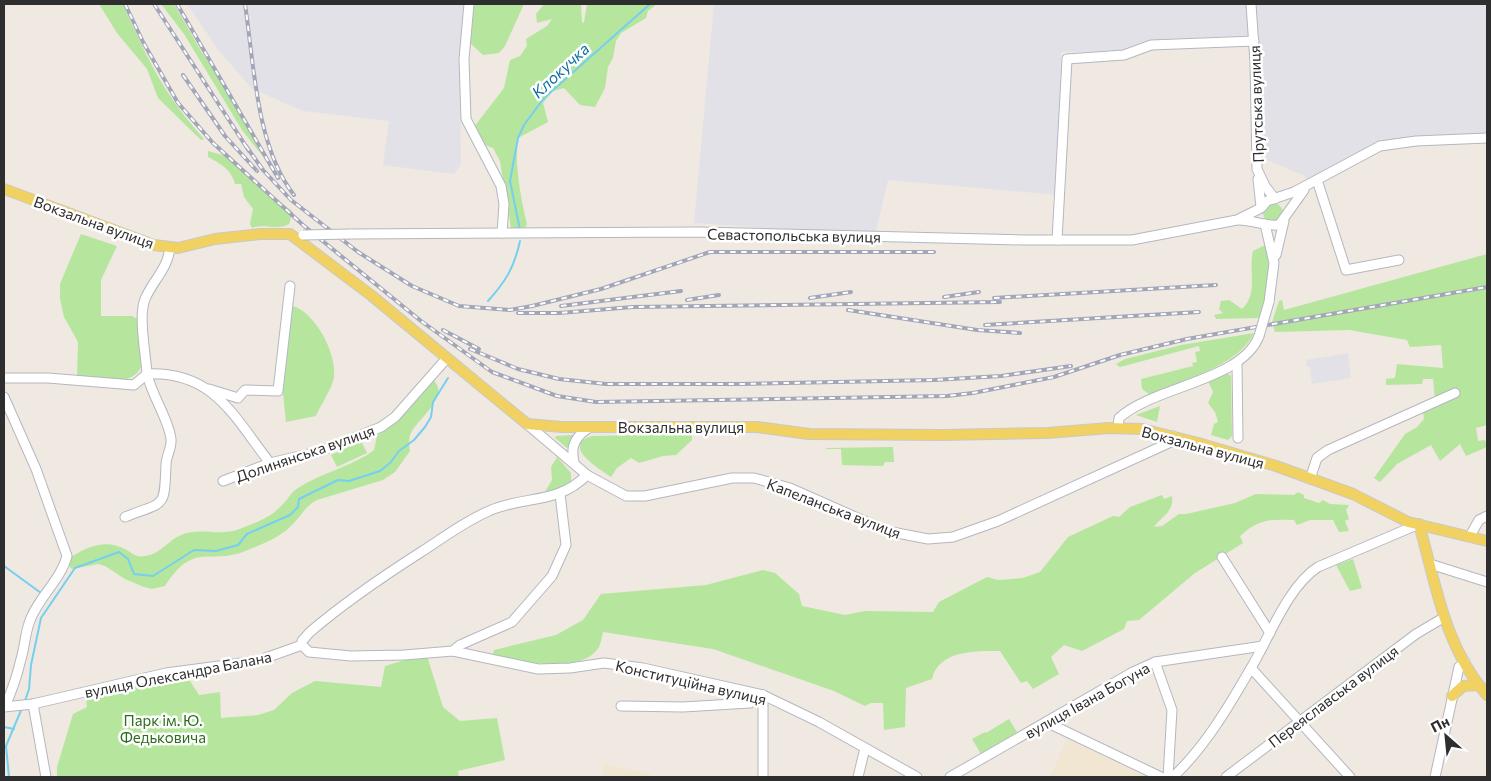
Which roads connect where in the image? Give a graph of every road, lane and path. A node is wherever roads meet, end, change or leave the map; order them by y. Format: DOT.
graph roads {
  1 [pos="469,4"];
  2 [pos="1251,4"];
  3 [pos="1254,41"];
  4 [pos="1487,138"];
  5 [pos="1257,169"];
  6 [pos="1313,182"];
  7 [pos="4,189"];
  8 [pos="1276,199"];
  9 [pos="1261,208"];
  10 [pos="1285,219"];
  11 [pos="1237,220"];
  12 [pos="1265,223"];
  13 [pos="502,233"];
  14 [pos="290,234"];
  15 [pos="1057,240"];
  16 [pos="170,247"];
  17 [pos="1399,260"];
  18 [pos="1274,263"];
  19 [pos="290,286"];
  20 [pos="447,358"];
  21 [pos="1237,363"];
  22 [pos="147,374"];
  23 [pos="4,378"];
  24 [pos="200,385"];
  25 [pos="1455,393"];
  26 [pos="4,397"];
  27 [pos="527,424"];
  28 [pos="569,427"];
  29 [pos="590,427"];
  30 [pos="1118,428"];
  31 [pos="1173,436"];
  32 [pos="577,438"];
  33 [pos="1238,438"];
  34 [pos="574,462"];
  35 [pos="270,463"];
  36 [pos="588,475"];
  37 [pos="1310,479"];
  38 [pos="223,481"];
  39 [pos="560,494"];
  40 [pos="1487,516"];
  41 [pos="125,517"];
  42 [pos="1419,524"];
  43 [pos="1470,536"];
  44 [pos="1487,541"];
  45 [pos="1222,557"];
  46 [pos="1430,564"];
  47 [pos="1487,582"];
  48 [pos="1443,618"];
  49 [pos="1270,633"];
  50 [pos="302,645"];
  51 [pos="1263,646"];
  52 [pos="453,651"];
  53 [pos="1155,662"];
  54 [pos="1465,662"];
  55 [pos="1251,668"];
  56 [pos="1484,690"];
  57 [pos="763,696"];
  58 [pos="1452,696"];
  59 [pos="33,704"];
  60 [pos="7,706"];
  61 [pos="621,706"];
  62 [pos="1299,721"];
  63 [pos="1046,722"];
  64 [pos="865,748"];
  65 [pos="46,777"];
  66 [pos="763,777"];
  67 [pos="858,777"];
  68 [pos="917,777"];
  69 [pos="950,777"];
  70 [pos="1161,777"];
  71 [pos="1168,777"];
  72 [pos="1173,777"];
  73 [pos="1226,777"];
  74 [pos="1350,777"];
  75 [pos="1435,777"];
  1 -- 13 [label="street"];
  2 -- 3 [label="street, Прутська вулиця"];
  3 -- 5 [label="street, Прутська вулиця"];
  3 -- 15 [label="street"];
  4 -- 6 [label="street"];
  5 -- 8 [label="street, Прутська вулиця"];
  5 -- 9 [label="street"];
  6 -- 8 [label="street"];
  6 -- 10 [label="street"];
  6 -- 17 [label="street"];
  7 -- 16 [label="main road, Вокзальна вулиця"];
  8 -- 9 [label="street"];
  8 -- 10 [label="street"];
  9 -- 11 [label="street"];
  9 -- 12 [label="street"];
  10 -- 12 [label="street"];
  10 -- 18 [label="street"];
  11 -- 12 [label="street"];
  11 -- 15 [label="street, Севастопольська вулиця"];
  12 -- 18 [label="street"];
  13 -- 14 [label="street, Севастопольська вулиця, bridge"];
  13 -- 15 [label="street, Севастопольська вулиця"];
  14 -- 16 [label="main road, Вокзальна вулиця"];
  14 -- 20 [label="main road"];
  16 -- 22 [label="street"];
  18 -- 21 [label="street, bridge"];
  19 -- 24 [label="street"];
  20 -- 27 [label="main road"];
  20 -- 35 [label="street, Долинянська вулиця"];
  21 -- 30 [label="street"];
  21 -- 33 [label="street"];
  22 -- 23 [label="street"];
  22 -- 24 [label="street"];
  22 -- 41 [label="street"];
  24 -- 35 [label="street"];
  25 -- 37 [label="street"];
  26 -- 60 [label="street"];
  27 -- 28 [label="main road, Вокзальна вулиця"];
  27 -- 34 [label="street, Капеланська вулиця"];
  28 -- 29 [label="main road, Вокзальна вулиця"];
  28 -- 32 [label="street"];
  29 -- 30 [label="main road, Вокзальна вулиця"];
  29 -- 32 [label="street"];
  30 -- 31 [label="main road, Вокзальна вулиця"];
  31 -- 36 [label="street, Капеланська вулиця"];
  31 -- 37 [label="main road, Вокзальна вулиця"];
  32 -- 34 [label="street"];
  34 -- 36 [label="street, Капеланська вулиця"];
  35 -- 38 [label="street, Долинянська вулиця"];
  36 -- 39 [label="street"];
  37 -- 42 [label="main road, Вокзальна вулиця"];
  39 -- 50 [label="street"];
  39 -- 52 [label="street"];
  40 -- 43 [label="street"];
  42 -- 43 [label="main road, Вокзальна вулиця"];
  42 -- 46 [label="main road"];
  42 -- 49 [label="street"];
  43 -- 44 [label="main road, Вокзальна вулиця"];
  45 -- 49 [label="street"];
  46 -- 47 [label="street"];
  46 -- 48 [label="main road"];
  48 -- 54 [label="main road"];
  48 -- 62 [label="street, Переяславська вулиця"];
  49 -- 51 [label="street"];
  50 -- 52 [label="street, Конституційна вулиця"];
  50 -- 59 [label="street, вулиця Олександра Балана"];
  51 -- 53 [label="street, вулиця Івана Богуна"];
  51 -- 55 [label="street"];
  52 -- 57 [label="street, Конституційна вулиця"];
  53 -- 63 [label="street, вулиця Івана Богуна"];
  53 -- 71 [label="street"];
  54 -- 56 [label="main road"];
  54 -- 58 [label="street"];
  55 -- 62 [label="street"];
  55 -- 72 [label="street"];
  56 -- 58 [label="main road"];
  57 -- 61 [label="street"];
  57 -- 64 [label="street, Конституційна вулиця"];
  57 -- 66 [label="street"];
  58 -- 75 [label="street"];
  59 -- 60 [label="street, вулиця Олександра Балана"];
  59 -- 65 [label="street"];
  62 -- 73 [label="street, Переяславська вулиця"];
  62 -- 74 [label="street"];
  63 -- 69 [label="street, вулиця Івана Богуна"];
  63 -- 70 [label="street"];
  64 -- 67 [label="street"];
  64 -- 68 [label="street, Конституційна вулиця"];
}
